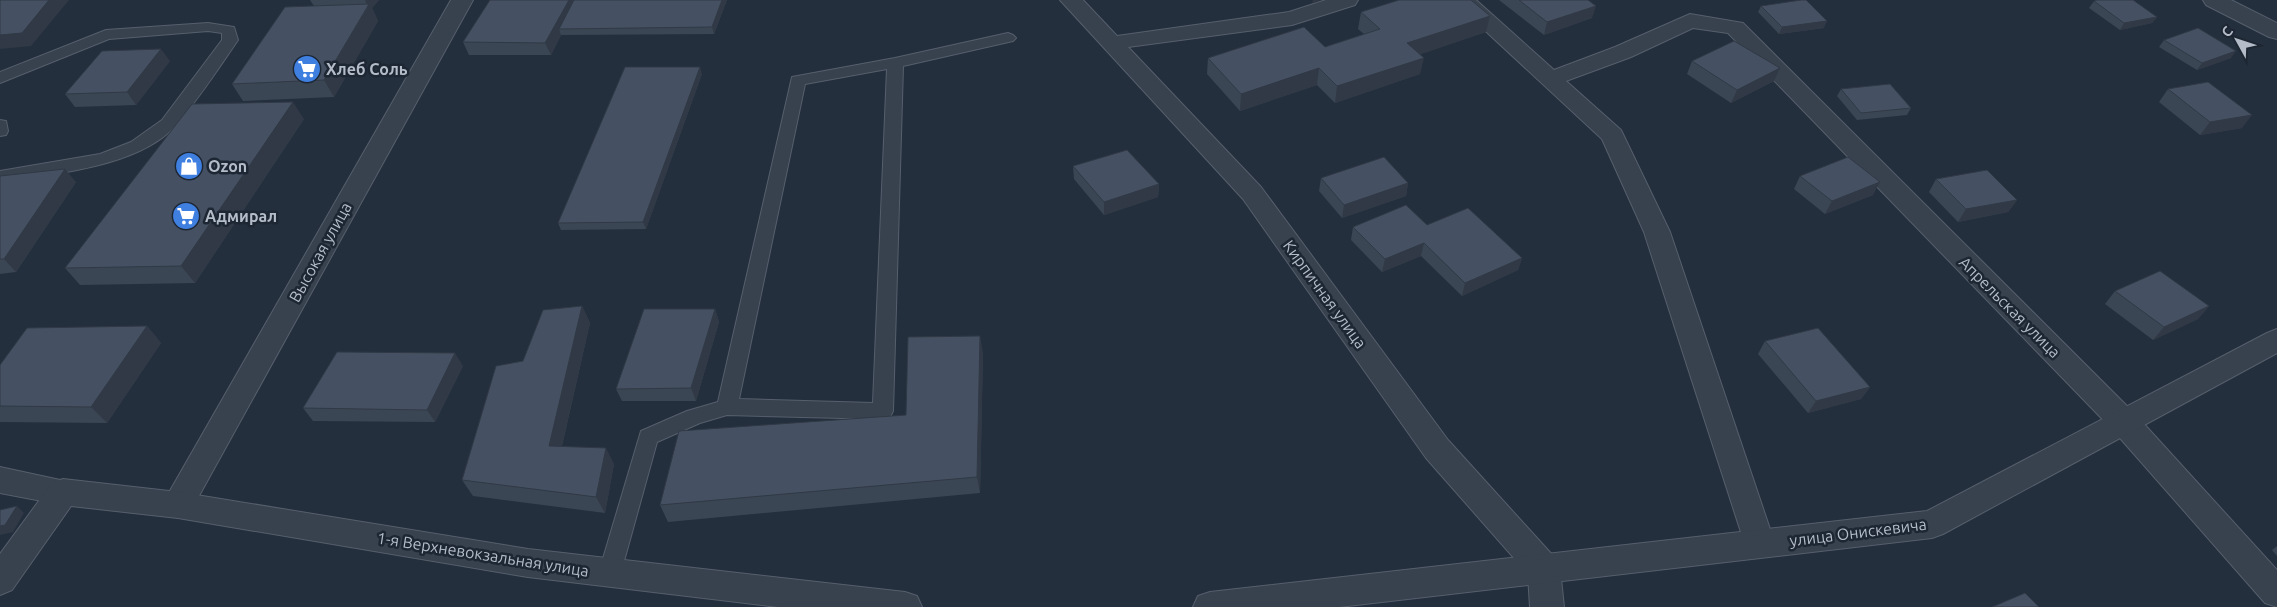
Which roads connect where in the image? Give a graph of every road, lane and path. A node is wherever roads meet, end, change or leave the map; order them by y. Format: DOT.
graph roads {
  1 [pos="462,0"];
  2 [pos="1071,0"];
  3 [pos="1347,0"];
  4 [pos="1462,0"];
  5 [pos="2214,0"];
  6 [pos="2277,32"];
  7 [pos="1008,38"];
  8 [pos="1111,43"];
  9 [pos="895,63"];
  10 [pos="0,78"];
  11 [pos="1550,79"];
  12 [pos="0,125"];
  13 [pos="0,130"];
  14 [pos="0,177"];
  15 [pos="2277,340"];
  16 [pos="727,408"];
  17 [pos="2123,421"];
  18 [pos="0,480"];
  19 [pos="63,492"];
  20 [pos="178,505"];
  21 [pos="1759,544"];
  22 [pos="1544,569"];
  23 [pos="610,572"];
  24 [pos="0,580"];
  25 [pos="2277,593"];
  26 [pos="905,607"];
  27 [pos="1210,607"];
  28 [pos="1547,607"];
  1 -- 20 [label="street, Высокая улица"];
  2 -- 8 [label="street, Кирпичная улица"];
  3 -- 8 [label="street"];
  4 -- 11 [label="street"];
  5 -- 6 [label="street"];
  7 -- 9 [label="lane"];
  8 -- 22 [label="street, Кирпичная улица"];
  9 -- 16 [label="lane"];
  9 -- 16 [label="lane"];
  10 -- 14 [label="lane"];
  11 -- 17 [label="street, Апрельская улица"];
  11 -- 21 [label="street"];
  12 -- 13 [label="lane"];
  15 -- 17 [label="street, улица Онискевича"];
  16 -- 23 [label="lane"];
  17 -- 21 [label="street, улица Онискевича"];
  17 -- 25 [label="street, Апрельская улица"];
  18 -- 19 [label="street, 1-я Верхневокзальная улица"];
  19 -- 20 [label="street, 1-я Верхневокзальная улица"];
  19 -- 24 [label="street"];
  20 -- 23 [label="street, 1-я Верхневокзальная улица"];
  21 -- 22 [label="street, улица Онискевича"];
  22 -- 27 [label="street"];
  22 -- 28 [label="street"];
  23 -- 26 [label="street, 1-я Верхневокзальная улица"];
}
